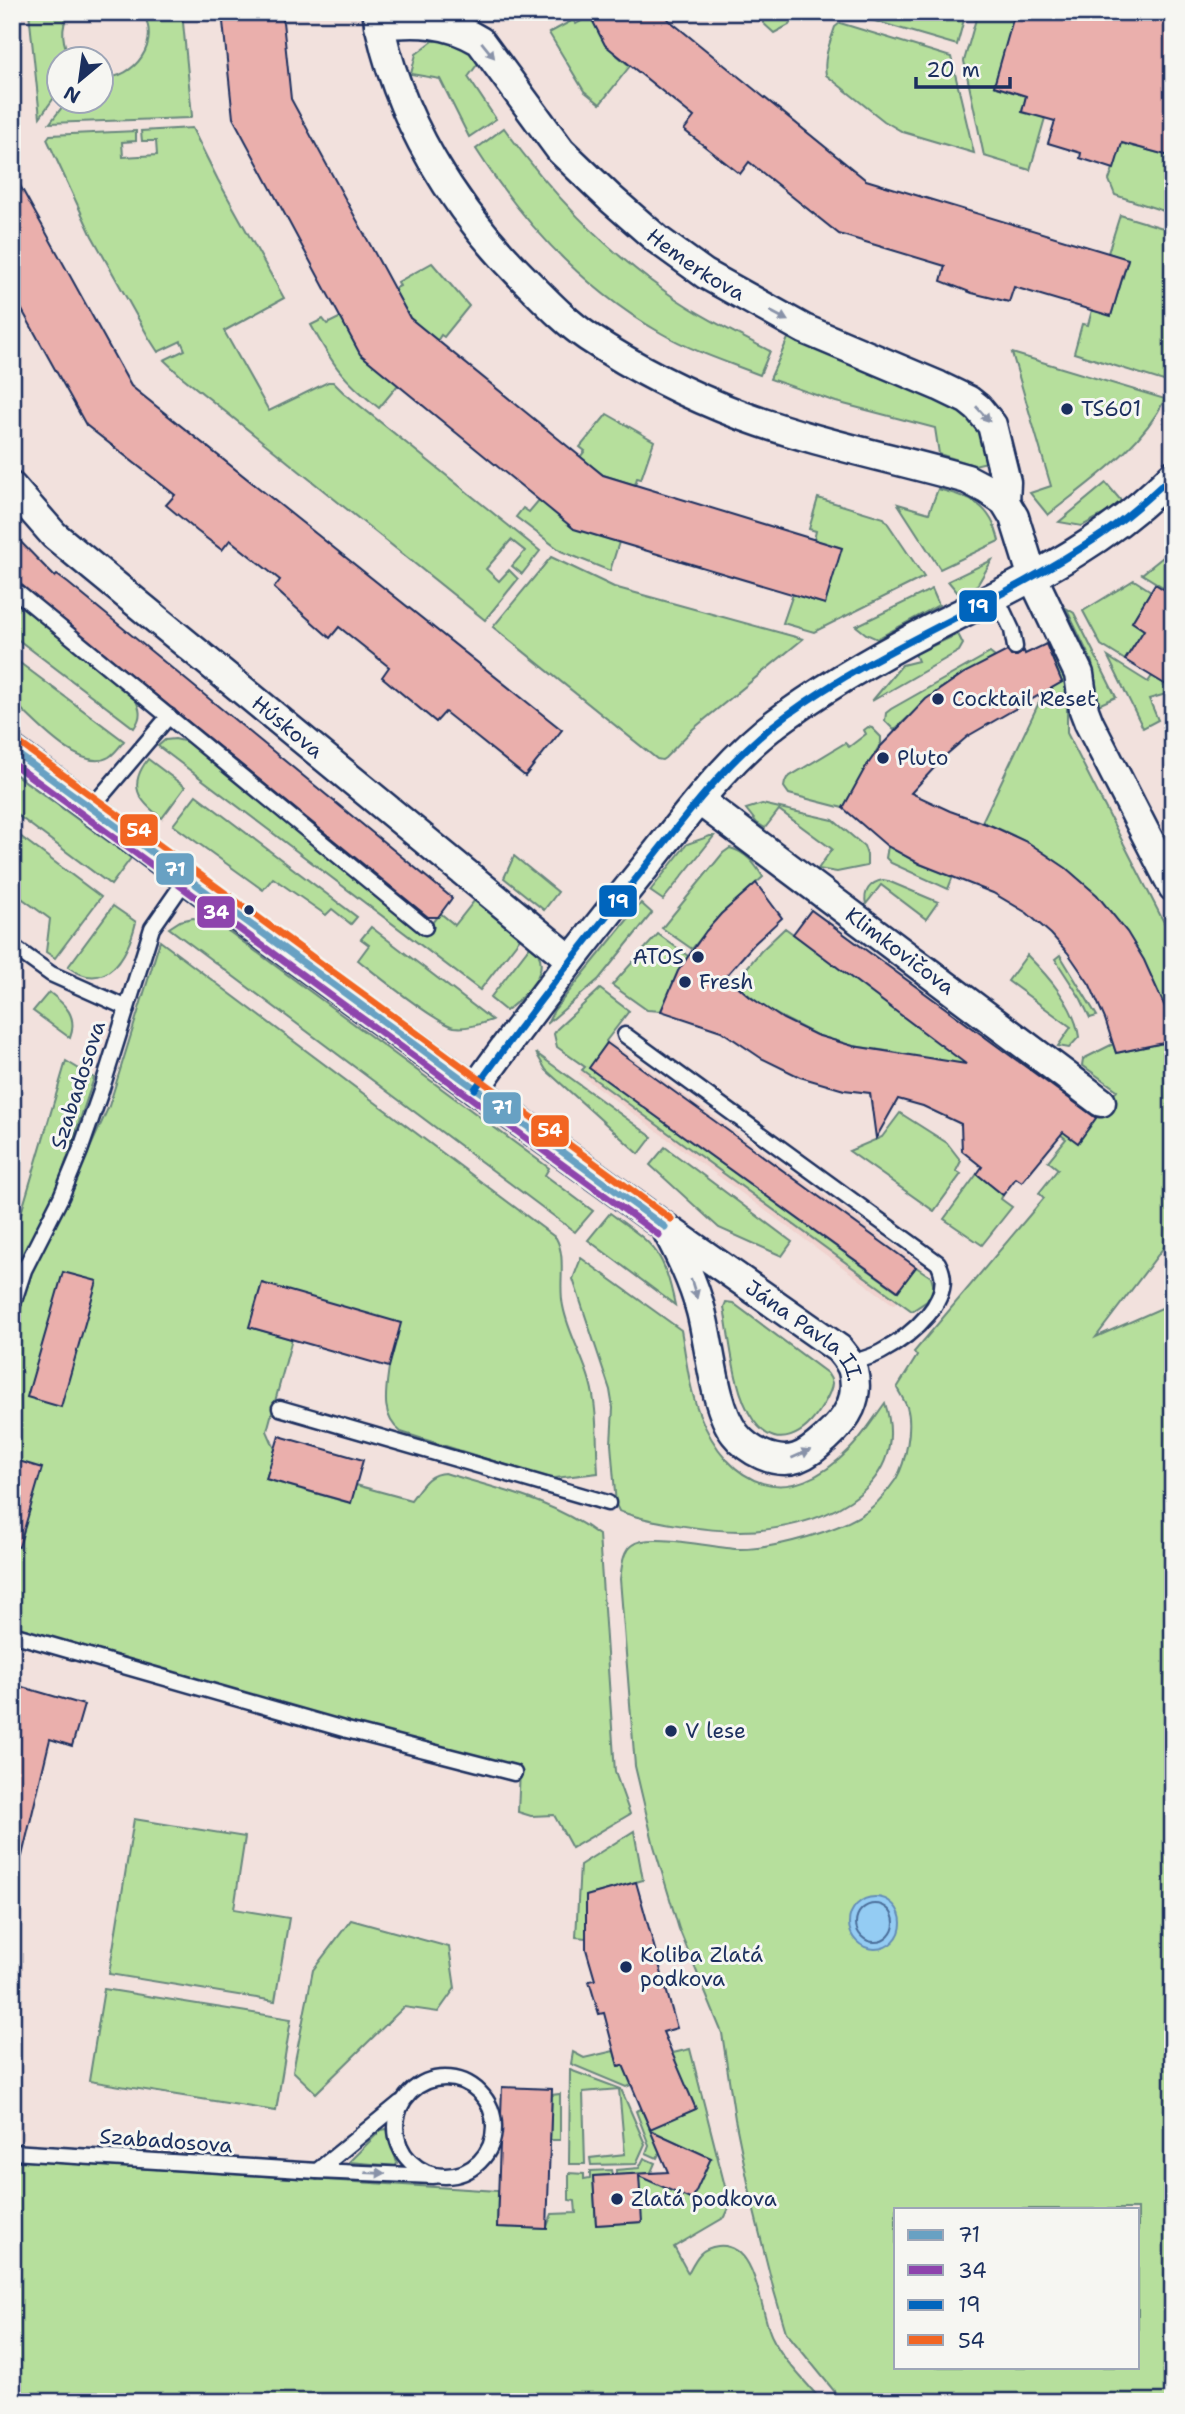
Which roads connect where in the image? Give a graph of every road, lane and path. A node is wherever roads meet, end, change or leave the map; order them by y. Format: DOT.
graph roads {
  1 [pos="378,18"];
  2 [pos="1173,475"];
  3 [pos="12,487"];
  4 [pos="1005,502"];
  5 [pos="1033,578"];
  6 [pos="12,588"];
  7 [pos="996,596"];
  8 [pos="1015,647"];
  9 [pos="169,716"];
  10 [pos="12,750"];
  11 [pos="700,801"];
  12 [pos="91,808"];
  13 [pos="186,879"];
  14 [pos="1173,887"];
  15 [pos="425,927"];
  16 [pos="12,946"];
  17 [pos="571,960"];
  18 [pos="125,1007"];
  19 [pos="625,1035"];
  20 [pos="475,1089"];
  21 [pos="1101,1102"];
  22 [pos="665,1227"];
  23 [pos="12,1307"];
  24 [pos="850,1363"];
  25 [pos="280,1408"];
  26 [pos="608,1503"];
  27 [pos="12,1634"];
  28 [pos="514,1773"];
  29 [pos="404,2101"];
  30 [pos="12,2152"];
  31 [pos="317,2171"];
  32 [pos="433,2176"];
  1 -- 4 [label="street, Hemerkova, one-way"];
  1 -- 4 [label="street, Hemerkova"];
  2 -- 5 [label="street"];
  3 -- 17 [label="street, Húskova"];
  4 -- 5 [label="street, Hemerkova"];
  5 -- 7 [label="street"];
  5 -- 14 [label="street"];
  6 -- 9 [label="lane"];
  7 -- 8 [label="lane"];
  7 -- 11 [label="street"];
  9 -- 12 [label="lane"];
  9 -- 15 [label="lane"];
  10 -- 12 [label="street, Jána Pavla II."];
  11 -- 17 [label="street"];
  11 -- 21 [label="street, Klimkovičova"];
  12 -- 13 [label="street, Jána Pavla II."];
  13 -- 18 [label="lane, Szabadosova"];
  13 -- 20 [label="street, Jána Pavla II."];
  16 -- 18 [label="lane"];
  17 -- 20 [label="street"];
  18 -- 23 [label="lane, Szabadosova"];
  19 -- 24 [label="lane"];
  20 -- 22 [label="street, Jána Pavla II."];
  22 -- 24 [label="street, Jána Pavla II."];
  22 -- 24 [label="street, Jána Pavla II., one-way"];
  25 -- 26 [label="lane"];
  27 -- 28 [label="lane"];
  29 -- 31 [label="lane"];
  29 -- 32 [label="lane"];
  29 -- 32 [label="lane"];
  30 -- 31 [label="lane, Szabadosova"];
  31 -- 32 [label="lane, Szabadosova, one-way"];
}
